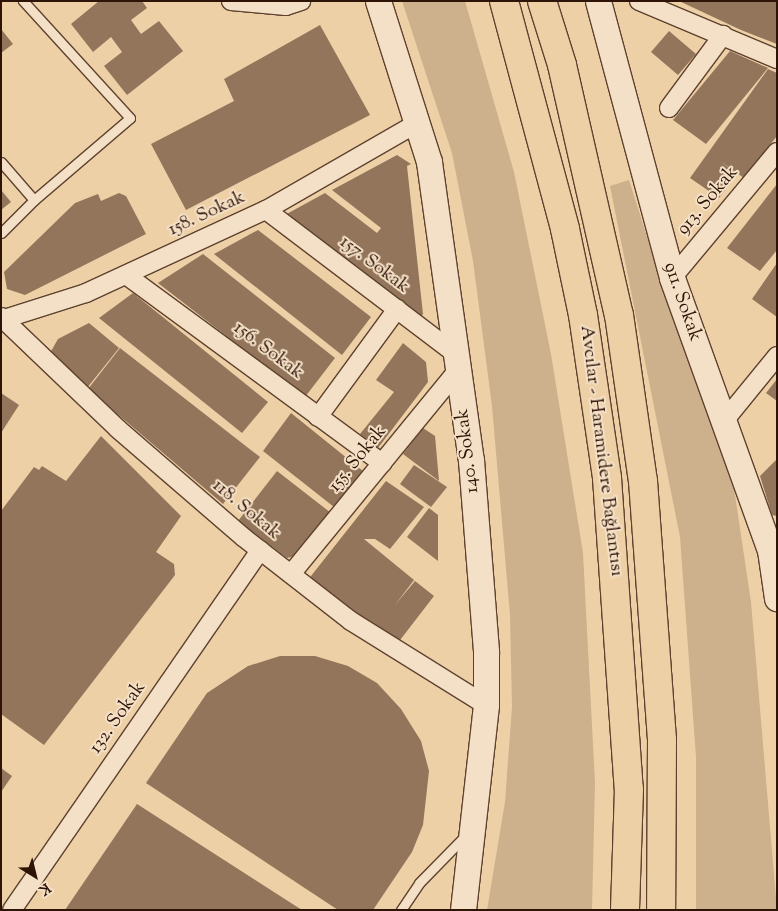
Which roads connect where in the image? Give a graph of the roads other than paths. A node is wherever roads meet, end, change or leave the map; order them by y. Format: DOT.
graph roads {
  1 [pos="23,1"];
  2 [pos="231,1"];
  3 [pos="301,1"];
  4 [pos="378,1"];
  5 [pos="504,1"];
  6 [pos="542,1"];
  7 [pos="598,1"];
  8 [pos="639,1"];
  9 [pos="723,35"];
  10 [pos="777,59"];
  11 [pos="669,108"];
  12 [pos="416,124"];
  13 [pos="777,152"];
  14 [pos="1,162"];
  15 [pos="34,200"];
  16 [pos="266,210"];
  17 [pos="1,233"];
  18 [pos="126,275"];
  19 [pos="672,278"];
  20 [pos="397,309"];
  21 [pos="2,318"];
  22 [pos="777,356"];
  23 [pos="457,362"];
  24 [pos="318,417"];
  25 [pos="724,421"];
  26 [pos="382,463"];
  27 [pos="773,547"];
  28 [pos="260,550"];
  29 [pos="291,574"];
  30 [pos="777,598"];
  31 [pos="486,706"];
  32 [pos="474,827"];
  33 [pos="12,910"];
  34 [pos="401,910"];
  35 [pos="463,910"];
  36 [pos="625,910"];
  37 [pos="661,910"];
  1 -- 15 [label="lane"];
  2 -- 3 [label="street"];
  4 -- 12 [label="street, 140. Sokak"];
  5 -- 36 [label="highway, Avcılar - Haramidere Bağlantısı"];
  6 -- 37 [label="highway, Avcılar - Haramidere Bağlantısı"];
  7 -- 19 [label="street, 911. Sokak"];
  8 -- 9 [label="street"];
  9 -- 10 [label="street"];
  9 -- 11 [label="street"];
  12 -- 16 [label="street, 158. Sokak"];
  12 -- 23 [label="street, 140. Sokak"];
  13 -- 19 [label="street, 913. Sokak"];
  14 -- 15 [label="lane"];
  15 -- 17 [label="lane"];
  16 -- 18 [label="street, 158. Sokak"];
  16 -- 20 [label="street, 157. Sokak"];
  18 -- 21 [label="street, 158. Sokak"];
  18 -- 24 [label="street, 156. Sokak"];
  19 -- 25 [label="street, 911. Sokak"];
  20 -- 23 [label="street, 157. Sokak"];
  20 -- 24 [label="street"];
  21 -- 28 [label="street, 118. Sokak"];
  22 -- 25 [label="street"];
  23 -- 26 [label="street, 155. Sokak"];
  23 -- 31 [label="street, 140. Sokak"];
  24 -- 26 [label="street, 156. Sokak"];
  25 -- 27 [label="street, 911. Sokak"];
  26 -- 29 [label="street, 155. Sokak"];
  27 -- 30 [label="street, 911. Sokak"];
  28 -- 29 [label="street, 118. Sokak"];
  28 -- 33 [label="street, 132. Sokak"];
  29 -- 31 [label="street, 118. Sokak"];
  31 -- 32 [label="street, 140. Sokak"];
  32 -- 34 [label="lane"];
  32 -- 35 [label="street, 140. Sokak"];
}
